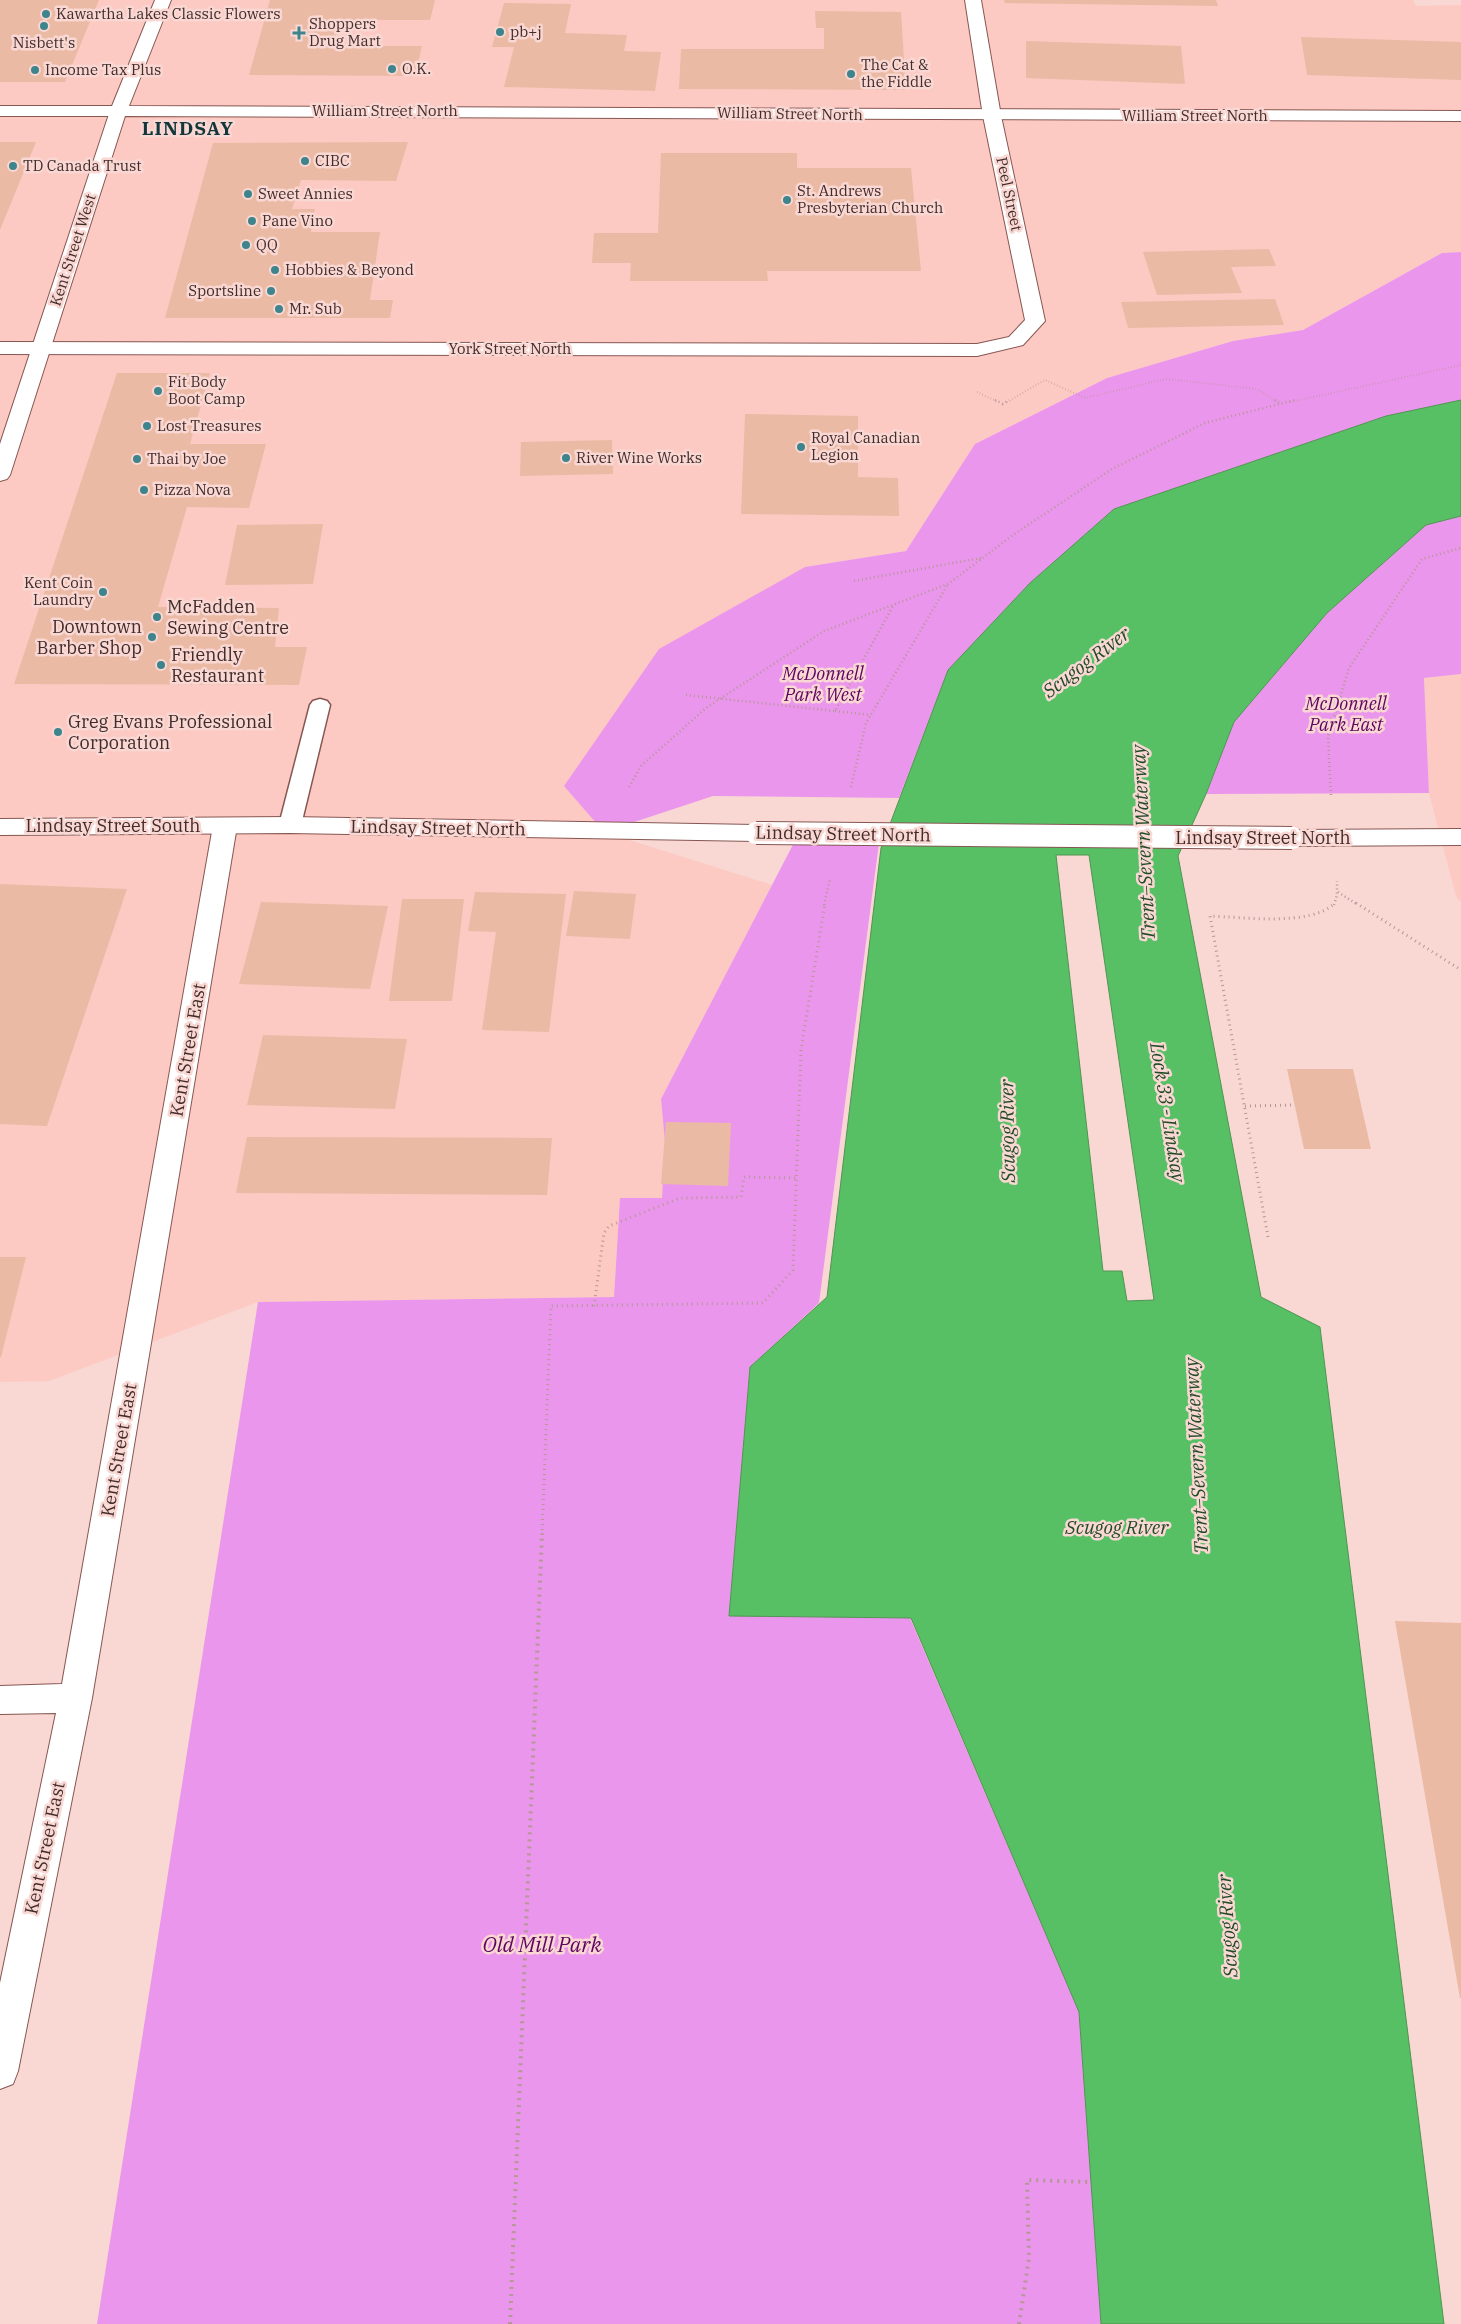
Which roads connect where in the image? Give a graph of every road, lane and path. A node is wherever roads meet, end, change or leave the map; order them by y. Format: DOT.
graph roads {
  1 [pos="163,0"];
  2 [pos="973,0"];
  3 [pos="0,111"];
  4 [pos="118,111"];
  5 [pos="992,116"];
  6 [pos="1461,116"];
  7 [pos="0,348"];
  8 [pos="42,348"];
  9 [pos="977,350"];
  10 [pos="1461,365"];
  11 [pos="1045,380"];
  12 [pos="1282,404"];
  13 [pos="0,475"];
  14 [pos="1461,548"];
  15 [pos="983,558"];
  16 [pos="854,581"];
  17 [pos="948,584"];
  18 [pos="893,606"];
  19 [pos="686,695"];
  20 [pos="719,700"];
  21 [pos="320,705"];
  22 [pos="835,711"];
  23 [pos="871,715"];
  24 [pos="851,789"];
  25 [pos="290,825"];
  26 [pos="0,826"];
  27 [pos="225,826"];
  28 [pos="604,832"];
  29 [pos="1333,838"];
  30 [pos="1461,838"];
  31 [pos="831,872"];
  32 [pos="1338,892"];
  33 [pos="1461,970"];
  34 [pos="1295,1105"];
  35 [pos="1245,1106"];
  36 [pos="797,1178"];
  37 [pos="1268,1237"];
  38 [pos="594,1306"];
  39 [pos="76,1698"];
  40 [pos="0,1700"];
  41 [pos="0,2070"];
  42 [pos="1092,2182"];
  43 [pos="510,2324"];
  44 [pos="1019,2324"];
  1 -- 4 [label="street, Kent Street West"];
  2 -- 5 [label="street, Peel Street"];
  3 -- 4 [label="street, William Street North"];
  4 -- 5 [label="street, William Street North"];
  4 -- 8 [label="street, Kent Street West"];
  5 -- 6 [label="street, William Street North"];
  5 -- 9 [label="street, Peel Street"];
  7 -- 8 [label="street, York Street North"];
  8 -- 9 [label="street, York Street North"];
  8 -- 13 [label="street, Kent Street West"];
  10 -- 12 [label="path"];
  11 -- 12 [label="path"];
  12 -- 15 [label="path"];
  14 -- 29 [label="path"];
  15 -- 16 [label="path"];
  15 -- 17 [label="path"];
  17 -- 18 [label="path"];
  17 -- 23 [label="path"];
  18 -- 20 [label="path"];
  18 -- 22 [label="path"];
  19 -- 20 [label="path"];
  20 -- 22 [label="path"];
  20 -- 28 [label="path"];
  21 -- 25 [label="lane"];
  22 -- 23 [label="path"];
  23 -- 24 [label="path"];
  25 -- 27 [label="street, Lindsay Street North"];
  25 -- 28 [label="street, Lindsay Street North"];
  26 -- 27 [label="street, Lindsay Street South"];
  27 -- 39 [label="street, Kent Street East"];
  28 -- 29 [label="street, Lindsay Street North, bridge"];
  29 -- 30 [label="street, Lindsay Street North"];
  29 -- 32 [label="path"];
  31 -- 36 [label="path"];
  32 -- 33 [label="path"];
  32 -- 35 [label="path"];
  34 -- 35 [label="path"];
  35 -- 37 [label="path"];
  36 -- 38 [label="path"];
  36 -- 38 [label="path"];
  38 -- 43 [label="path"];
  39 -- 40 [label="street"];
  39 -- 41 [label="street, Kent Street East"];
  42 -- 44 [label="path"];
}
